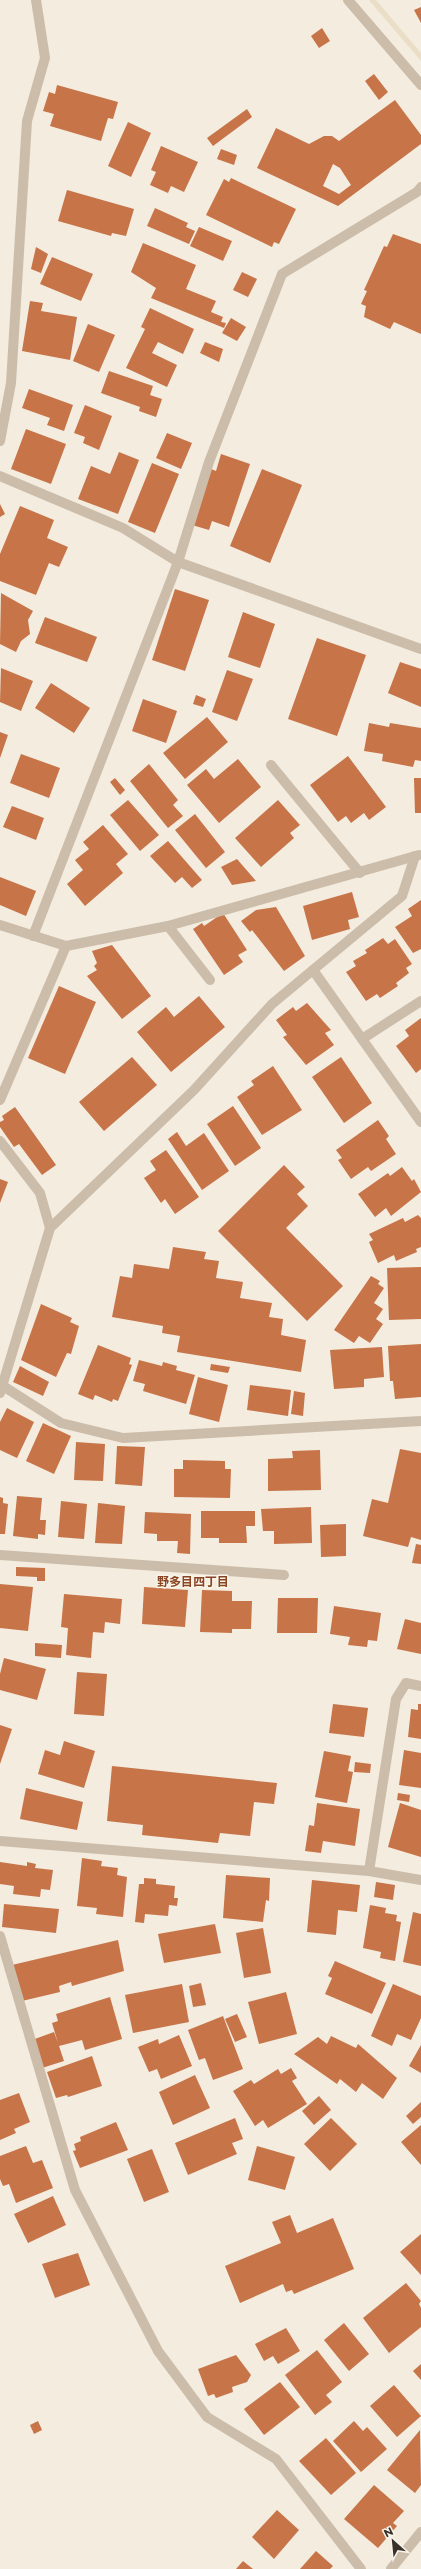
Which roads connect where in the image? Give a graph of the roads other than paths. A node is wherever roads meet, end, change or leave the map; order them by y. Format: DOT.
graph roads {
  1 [pos="36,0"];
  2 [pos="348,0"];
  3 [pos="421,85"];
  4 [pos="421,187"];
  5 [pos="0,440"];
  6 [pos="0,476"];
  7 [pos="178,562"];
  8 [pos="421,649"];
  9 [pos="271,765"];
  10 [pos="418,855"];
  11 [pos="360,872"];
  12 [pos="0,925"];
  13 [pos="168,926"];
  14 [pos="33,936"];
  15 [pos="66,946"];
  16 [pos="313,970"];
  17 [pos="210,980"];
  18 [pos="421,1001"];
  19 [pos="362,1039"];
  20 [pos="0,1100"];
  21 [pos="421,1122"];
  22 [pos="0,1141"];
  23 [pos="50,1228"];
  24 [pos="1,1387"];
  25 [pos="421,1421"];
  26 [pos="0,1555"];
  27 [pos="284,1575"];
  28 [pos="421,1686"];
  29 [pos="0,1842"];
  30 [pos="369,1871"];
  31 [pos="421,1880"];
  32 [pos="0,1936"];
  33 [pos="421,2532"];
  34 [pos="361,2569"];
  35 [pos="391,2569"];
  1 -- 5 [label="street"];
  2 -- 3 [label="street"];
  4 -- 7 [label="street"];
  6 -- 7 [label="street"];
  7 -- 8 [label="street"];
  7 -- 14 [label="street"];
  9 -- 11 [label="street"];
  10 -- 11 [label="street"];
  10 -- 16 [label="street"];
  11 -- 13 [label="street"];
  12 -- 14 [label="street"];
  13 -- 15 [label="street"];
  13 -- 17 [label="street"];
  14 -- 15 [label="street"];
  15 -- 20 [label="street"];
  16 -- 19 [label="street"];
  16 -- 23 [label="street"];
  18 -- 19 [label="street"];
  19 -- 21 [label="street"];
  22 -- 23 [label="street"];
  23 -- 24 [label="street"];
  24 -- 25 [label="street"];
  26 -- 27 [label="street"];
  28 -- 30 [label="street"];
  29 -- 30 [label="street"];
  30 -- 31 [label="street"];
  32 -- 34 [label="street"];
  33 -- 35 [label="street"];
}
